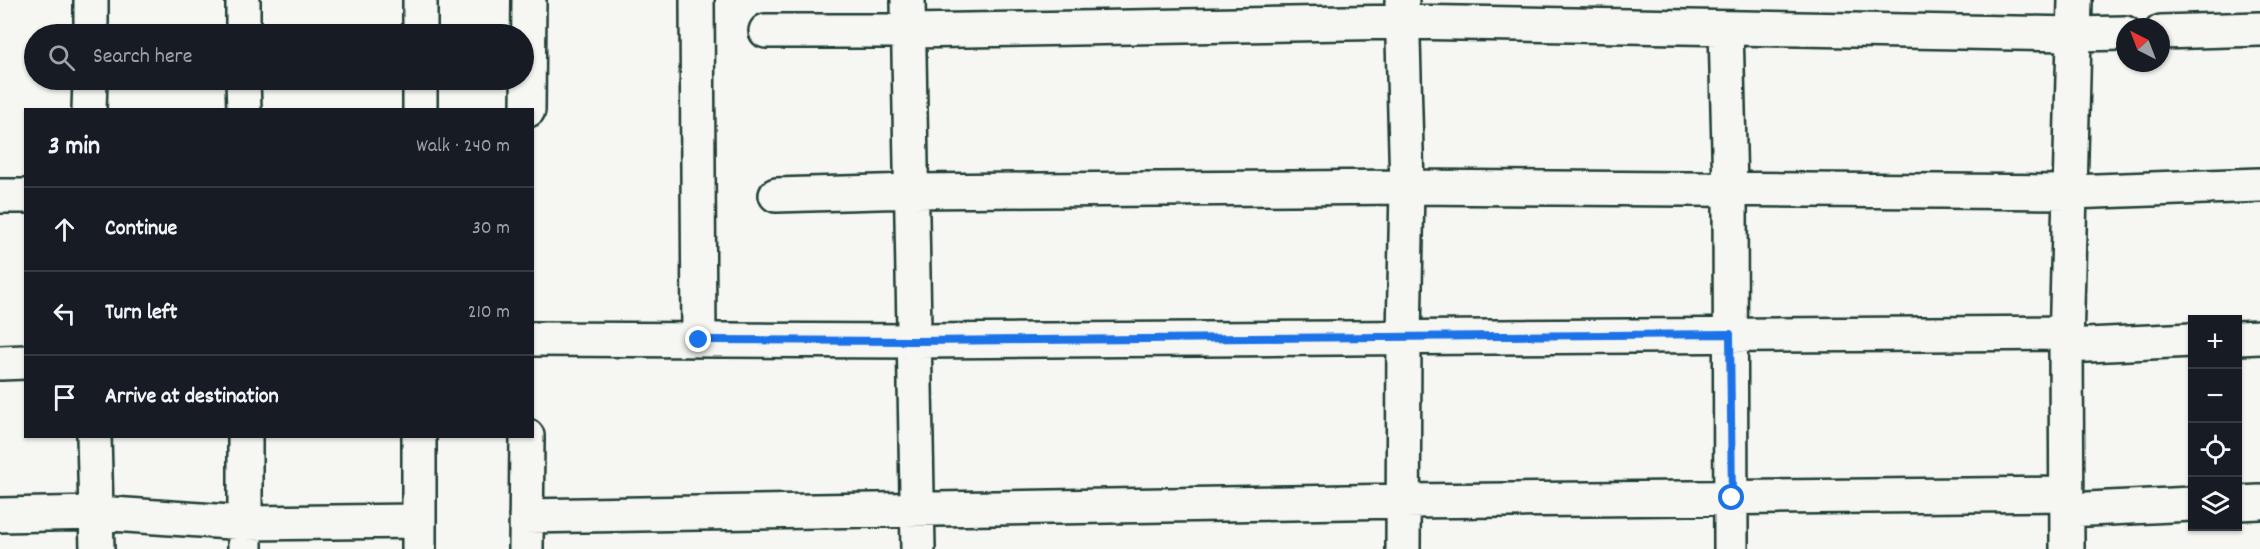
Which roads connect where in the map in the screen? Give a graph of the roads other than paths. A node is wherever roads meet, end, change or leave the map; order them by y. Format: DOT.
graph roads {
  1 [pos="91,0"];
  2 [pos="243,0"];
  3 [pos="420,0"];
  4 [pos="529,0"];
  5 [pos="697,0"];
  6 [pos="2075,0"];
  7 [pos="1402,11"];
  8 [pos="909,16"];
  9 [pos="91,24"];
  10 [pos="243,24"];
  11 [pos="420,24"];
  12 [pos="529,24"];
  13 [pos="1726,28"];
  14 [pos="2260,29"];
  15 [pos="766,31"];
  16 [pos="2170,32"];
  17 [pos="2116,33"];
  18 [pos="2074,34"];
  19 [pos="90,90"];
  20 [pos="243,90"];
  21 [pos="420,90"];
  22 [pos="528,90"];
  23 [pos="89,108"];
  24 [pos="244,108"];
  25 [pos="420,108"];
  26 [pos="528,108"];
  27 [pos="2260,185"];
  28 [pos="1407,187"];
  29 [pos="1730,190"];
  30 [pos="912,191"];
  31 [pos="2070,192"];
  32 [pos="776,195"];
  33 [pos="0,196"];
  34 [pos="24,196"];
  35 [pos="1730,334"];
  36 [pos="1404,336"];
  37 [pos="2260,337"];
  38 [pos="2242,338"];
  39 [pos="534,339"];
  40 [pos="2066,339"];
  41 [pos="699,340"];
  42 [pos="2188,340"];
  43 [pos="914,341"];
  44 [pos="24,362"];
  45 [pos="0,363"];
  46 [pos="94,438"];
  47 [pos="245,438"];
  48 [pos="419,438"];
  49 [pos="526,438"];
  50 [pos="1732,498"];
  51 [pos="1403,501"];
  52 [pos="2066,502"];
  53 [pos="2260,502"];
  54 [pos="2242,503"];
  55 [pos="2188,504"];
  56 [pos="918,509"];
  57 [pos="97,513"];
  58 [pos="0,514"];
  59 [pos="526,516"];
  60 [pos="419,535"];
  61 [pos="245,536"];
  62 [pos="97,549"];
  63 [pos="526,549"];
  64 [pos="918,549"];
  65 [pos="1403,549"];
  66 [pos="1731,549"];
  67 [pos="2067,549"];
  1 -- 9 [label="street"];
  2 -- 10 [label="street"];
  3 -- 11 [label="street"];
  4 -- 12 [label="street"];
  5 -- 41 [label="street"];
  6 -- 18 [label="street"];
  7 -- 8 [label="street"];
  7 -- 13 [label="street"];
  7 -- 28 [label="street"];
  8 -- 15 [label="street"];
  8 -- 30 [label="street"];
  13 -- 18 [label="street"];
  13 -- 29 [label="street"];
  14 -- 16 [label="street"];
  17 -- 18 [label="street"];
  18 -- 31 [label="street"];
  19 -- 23 [label="street"];
  20 -- 24 [label="street"];
  21 -- 25 [label="street"];
  22 -- 26 [label="street"];
  27 -- 31 [label="street"];
  28 -- 29 [label="street"];
  28 -- 30 [label="street"];
  28 -- 36 [label="street"];
  29 -- 31 [label="street"];
  29 -- 35 [label="street"];
  30 -- 32 [label="street"];
  30 -- 43 [label="street"];
  31 -- 40 [label="street"];
  33 -- 34 [label="street"];
  35 -- 36 [label="street"];
  35 -- 40 [label="street"];
  35 -- 50 [label="street"];
  36 -- 43 [label="street"];
  36 -- 51 [label="street"];
  37 -- 38 [label="street"];
  39 -- 41 [label="street"];
  40 -- 42 [label="street"];
  40 -- 52 [label="street"];
  41 -- 43 [label="street"];
  43 -- 56 [label="street"];
  44 -- 45 [label="street"];
  46 -- 57 [label="street"];
  47 -- 61 [label="street"];
  48 -- 60 [label="street"];
  49 -- 59 [label="street"];
  50 -- 51 [label="street"];
  50 -- 52 [label="street"];
  50 -- 66 [label="street"];
  51 -- 56 [label="street"];
  51 -- 65 [label="street"];
  52 -- 55 [label="street"];
  52 -- 67 [label="street"];
  53 -- 54 [label="street"];
  56 -- 59 [label="street"];
  56 -- 64 [label="street"];
  57 -- 58 [label="street"];
  57 -- 61 [label="street"];
  57 -- 62 [label="street"];
  59 -- 63 [label="street"];
  60 -- 61 [label="street"];
}
